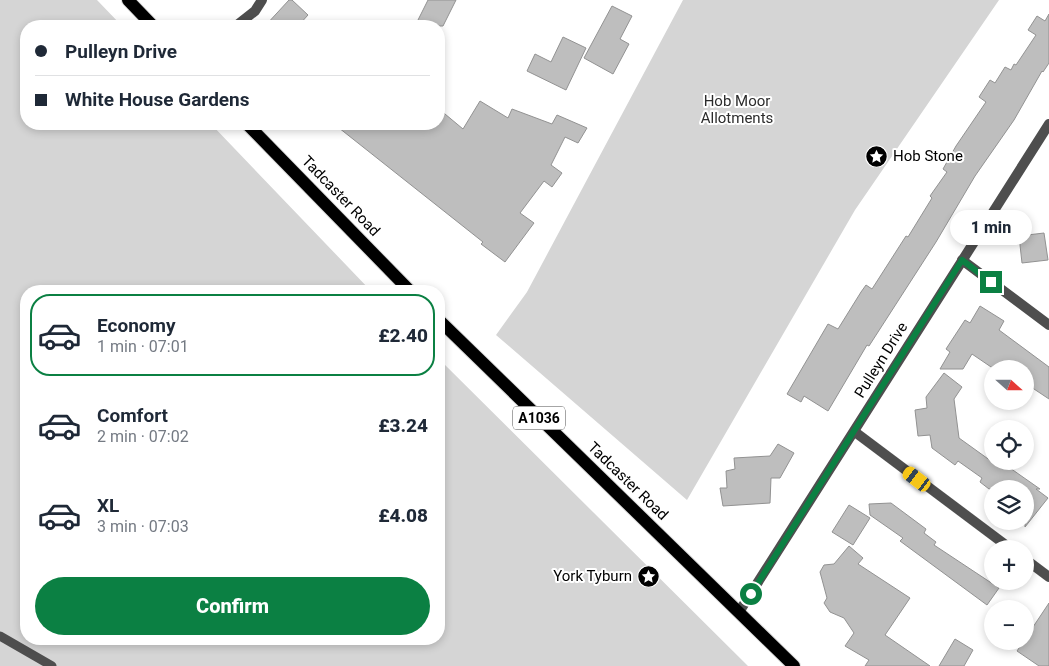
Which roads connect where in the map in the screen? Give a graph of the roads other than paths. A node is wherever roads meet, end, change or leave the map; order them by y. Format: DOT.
graph roads {
  1 [pos="128,0"];
  2 [pos="262,0"];
  3 [pos="147,20"];
  4 [pos="244,20"];
  5 [pos="1049,124"];
  6 [pos="253,130"];
  7 [pos="962,260"];
  8 [pos="404,285"];
  9 [pos="1049,325"];
  10 [pos="445,326"];
  11 [pos="854,432"];
  12 [pos="999,540"];
  13 [pos="1034,566"];
  14 [pos="1049,577"];
  15 [pos="739,612"];
  16 [pos="0,636"];
  17 [pos="52,666"];
  18 [pos="794,666"];
  1 -- 3 [label="main road"];
  2 -- 4 [label="street"];
  5 -- 7 [label="street, Pulleyn Drive"];
  6 -- 8 [label="main road, Tadcaster Road"];
  7 -- 9 [label="street"];
  7 -- 11 [label="street, Pulleyn Drive"];
  10 -- 15 [label="main road, Tadcaster Road / A1036"];
  11 -- 12 [label="street"];
  11 -- 15 [label="street, Pulleyn Drive"];
  13 -- 14 [label="street"];
  15 -- 18 [label="main road, Tadcaster Road / A1036"];
  16 -- 17 [label="lane"];
}
